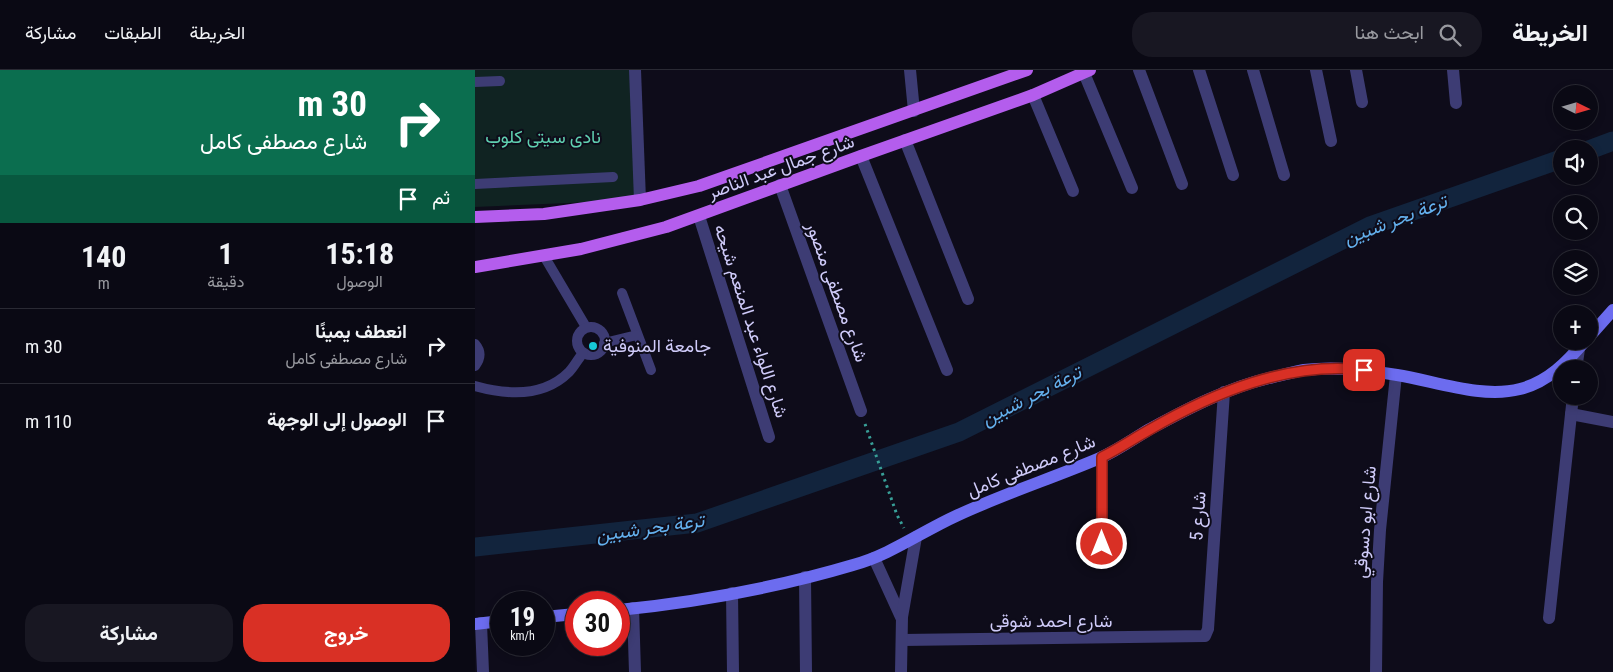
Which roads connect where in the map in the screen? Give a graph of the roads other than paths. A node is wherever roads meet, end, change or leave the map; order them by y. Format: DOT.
graph roads {
  1 [pos="635,70"];
  2 [pos="910,70"];
  3 [pos="1025,70"];
  4 [pos="1139,70"];
  5 [pos="1199,70"];
  6 [pos="1253,70"];
  7 [pos="1316,70"];
  8 [pos="1356,70"];
  9 [pos="1453,70"];
  10 [pos="1087,71"];
  11 [pos="500,81"];
  12 [pos="475,82"];
  13 [pos="1033,95"];
  14 [pos="1361,102"];
  15 [pos="1456,102"];
  16 [pos="914,111"];
  17 [pos="905,140"];
  18 [pos="1331,142"];
  19 [pos="861,156"];
  20 [pos="1233,175"];
  21 [pos="1283,175"];
  22 [pos="613,176"];
  23 [pos="475,184"];
  24 [pos="1182,184"];
  25 [pos="780,185"];
  26 [pos="1132,188"];
  27 [pos="1073,190"];
  28 [pos="640,200"];
  29 [pos="699,216"];
  30 [pos="475,217"];
  31 [pos="544,256"];
  32 [pos="475,267"];
  33 [pos="622,293"];
  34 [pos="968,300"];
  35 [pos="1613,310"];
  36 [pos="586,327"];
  37 [pos="1598,328"];
  38 [pos="637,335"];
  39 [pos="605,343"];
  40 [pos="475,344"];
  41 [pos="1577,350"];
  42 [pos="583,353"];
  43 [pos="475,366"];
  44 [pos="651,370"];
  45 [pos="947,370"];
  46 [pos="1396,375"];
  47 [pos="475,386"];
  48 [pos="1224,392"];
  49 [pos="1572,405"];
  50 [pos="861,411"];
  51 [pos="1571,414"];
  52 [pos="1613,422"];
  53 [pos="769,437"];
  54 [pos="1102,457"];
  55 [pos="916,537"];
  56 [pos="874,558"];
  57 [pos="1102,561"];
  58 [pos="805,577"];
  59 [pos="732,593"];
  60 [pos="630,608"];
  61 [pos="633,608"];
  62 [pos="902,617"];
  63 [pos="1549,618"];
  64 [pos="478,623"];
  65 [pos="1200,637"];
  66 [pos="902,640"];
  67 [pos="483,672"];
  68 [pos="635,672"];
  69 [pos="733,672"];
  70 [pos="807,672"];
  71 [pos="901,672"];
  72 [pos="1376,672"];
  1 -- 28 [label="street"];
  2 -- 16 [label="street"];
  3 -- 16 [label="main road, شارع جمال عبد الناصر"];
  4 -- 24 [label="street"];
  5 -- 20 [label="street"];
  6 -- 21 [label="street"];
  7 -- 18 [label="street"];
  8 -- 14 [label="street"];
  9 -- 15 [label="street"];
  10 -- 13 [label="main road, شارع جمال عبد الناصر"];
  10 -- 26 [label="street"];
  11 -- 12 [label="lane"];
  13 -- 17 [label="main road, شارع جمال عبد الناصر"];
  13 -- 27 [label="street"];
  16 -- 28 [label="main road, شارع جمال عبد الناصر"];
  17 -- 19 [label="main road, شارع جمال عبد الناصر"];
  17 -- 34 [label="street"];
  19 -- 25 [label="main road, شارع جمال عبد الناصر"];
  19 -- 45 [label="street"];
  22 -- 23 [label="lane"];
  25 -- 29 [label="main road, شارع جمال عبد الناصر"];
  25 -- 50 [label="street, شارع مصطفى منصور"];
  28 -- 30 [label="main road, شارع جمال عبد الناصر"];
  29 -- 31 [label="main road, شارع جمال عبد الناصر"];
  29 -- 53 [label="street, شارع اللواء عبد المنعم شيحه"];
  31 -- 32 [label="main road, شارع جمال عبد الناصر"];
  31 -- 36 [label="lane"];
  33 -- 38 [label="lane"];
  35 -- 37 [label="main road"];
  36 -- 39 [label="lane"];
  36 -- 42 [label="lane"];
  38 -- 39 [label="lane"];
  38 -- 44 [label="lane"];
  39 -- 42 [label="lane"];
  40 -- 43 [label="lane"];
  41 -- 46 [label="main road, شارع مصطفى كامل"];
  42 -- 47 [label="lane"];
  46 -- 48 [label="main road, شارع مصطفى كامل"];
  46 -- 72 [label="street, شارع ابو دسوقي"];
  48 -- 54 [label="main road, شارع مصطفى كامل"];
  48 -- 65 [label="street, شارع 5"];
  49 -- 51 [label="street"];
  51 -- 52 [label="street"];
  51 -- 63 [label="street"];
  54 -- 55 [label="main road, شارع مصطفى كامل"];
  54 -- 57 [label="street"];
  55 -- 56 [label="main road, شارع مصطفى كامل"];
  55 -- 62 [label="street"];
  56 -- 58 [label="main road, شارع مصطفى كامل"];
  56 -- 62 [label="street"];
  58 -- 59 [label="main road, شارع مصطفى كامل"];
  58 -- 70 [label="street"];
  59 -- 61 [label="main road, شارع مصطفى كامل"];
  59 -- 69 [label="street"];
  60 -- 61 [label="main road, شارع مصطفى كامل"];
  61 -- 68 [label="street"];
  62 -- 66 [label="street"];
  64 -- 67 [label="street"];
  65 -- 66 [label="street, شارع احمد شوقى"];
  66 -- 71 [label="street"];
}
